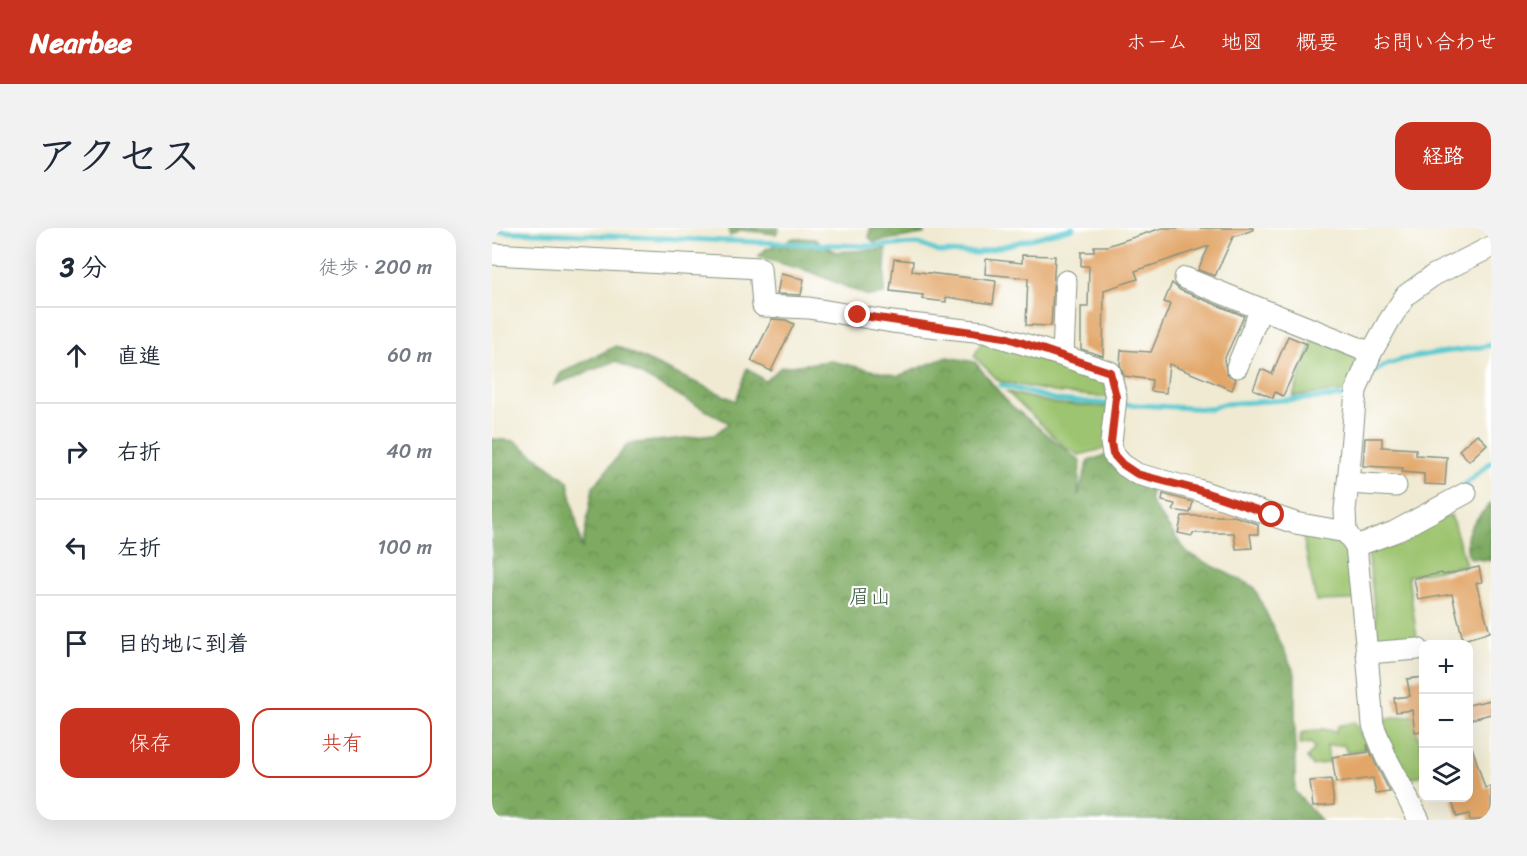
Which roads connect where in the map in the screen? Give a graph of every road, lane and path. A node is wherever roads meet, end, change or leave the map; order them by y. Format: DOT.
graph roads {
  1 [pos="1491,248"];
  2 [pos="492,254"];
  3 [pos="1185,278"];
  4 [pos="1065,281"];
  5 [pos="1261,309"];
  6 [pos="1371,353"];
  7 [pos="1063,356"];
  8 [pos="1237,367"];
  9 [pos="1348,483"];
  10 [pos="1396,486"];
  11 [pos="1466,493"];
  12 [pos="1351,539"];
  13 [pos="1418,649"];
  14 [pos="1367,653"];
  15 [pos="1419,820"];
  1 -- 6 [label="street"];
  2 -- 7 [label="street"];
  3 -- 5 [label="street"];
  4 -- 7 [label="street"];
  5 -- 6 [label="street"];
  5 -- 8 [label="street"];
  6 -- 9 [label="street"];
  7 -- 12 [label="street"];
  9 -- 10 [label="street"];
  9 -- 12 [label="street"];
  11 -- 12 [label="street"];
  12 -- 14 [label="street"];
  13 -- 14 [label="street"];
  14 -- 15 [label="street"];
}
